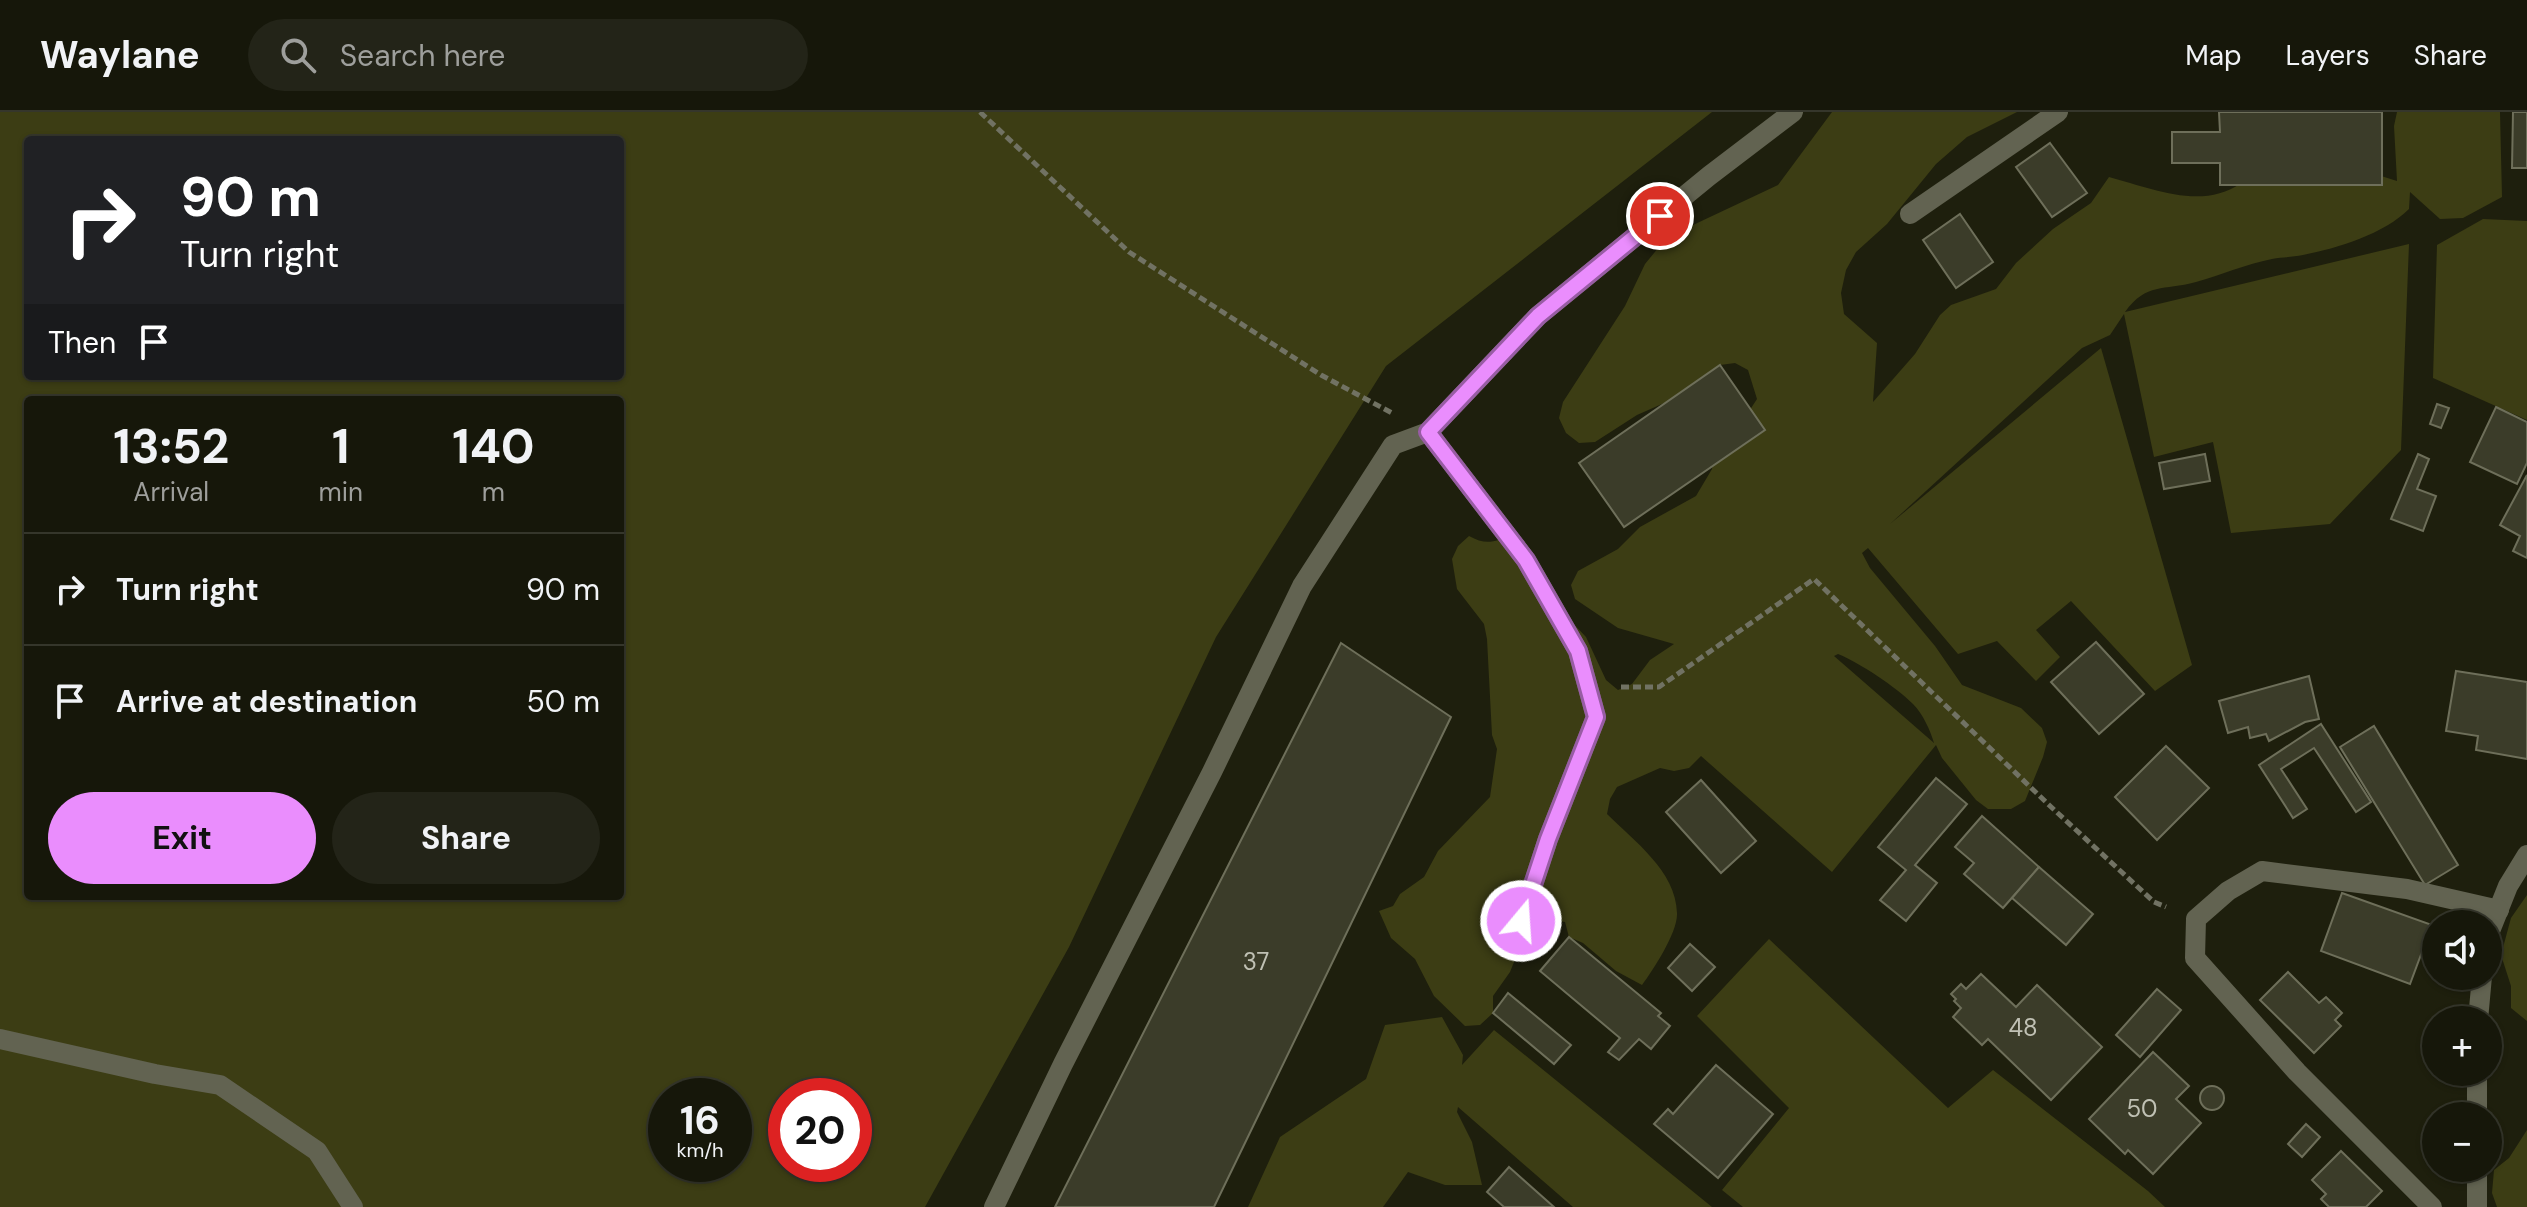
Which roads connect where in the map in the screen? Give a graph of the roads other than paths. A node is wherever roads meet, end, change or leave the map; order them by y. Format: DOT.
graph roads {
  1 [pos="1793,112"];
  2 [pos="2058,112"];
  3 [pos="1910,214"];
  4 [pos="1428,432"];
  5 [pos="2527,855"];
  6 [pos="2499,910"];
  7 [pos="1521,921"];
  8 [pos="0,1039"];
  9 [pos="2477,1182"];
  10 [pos="353,1207"];
  11 [pos="994,1207"];
  12 [pos="2432,1207"];
  13 [pos="2477,1207"];
  1 -- 4 [label="street"];
  2 -- 3 [label="street"];
  4 -- 7 [label="street"];
  4 -- 11 [label="street"];
  5 -- 6 [label="street"];
  6 -- 12 [label="street"];
  8 -- 10 [label="street"];
  9 -- 13 [label="street"];
}
